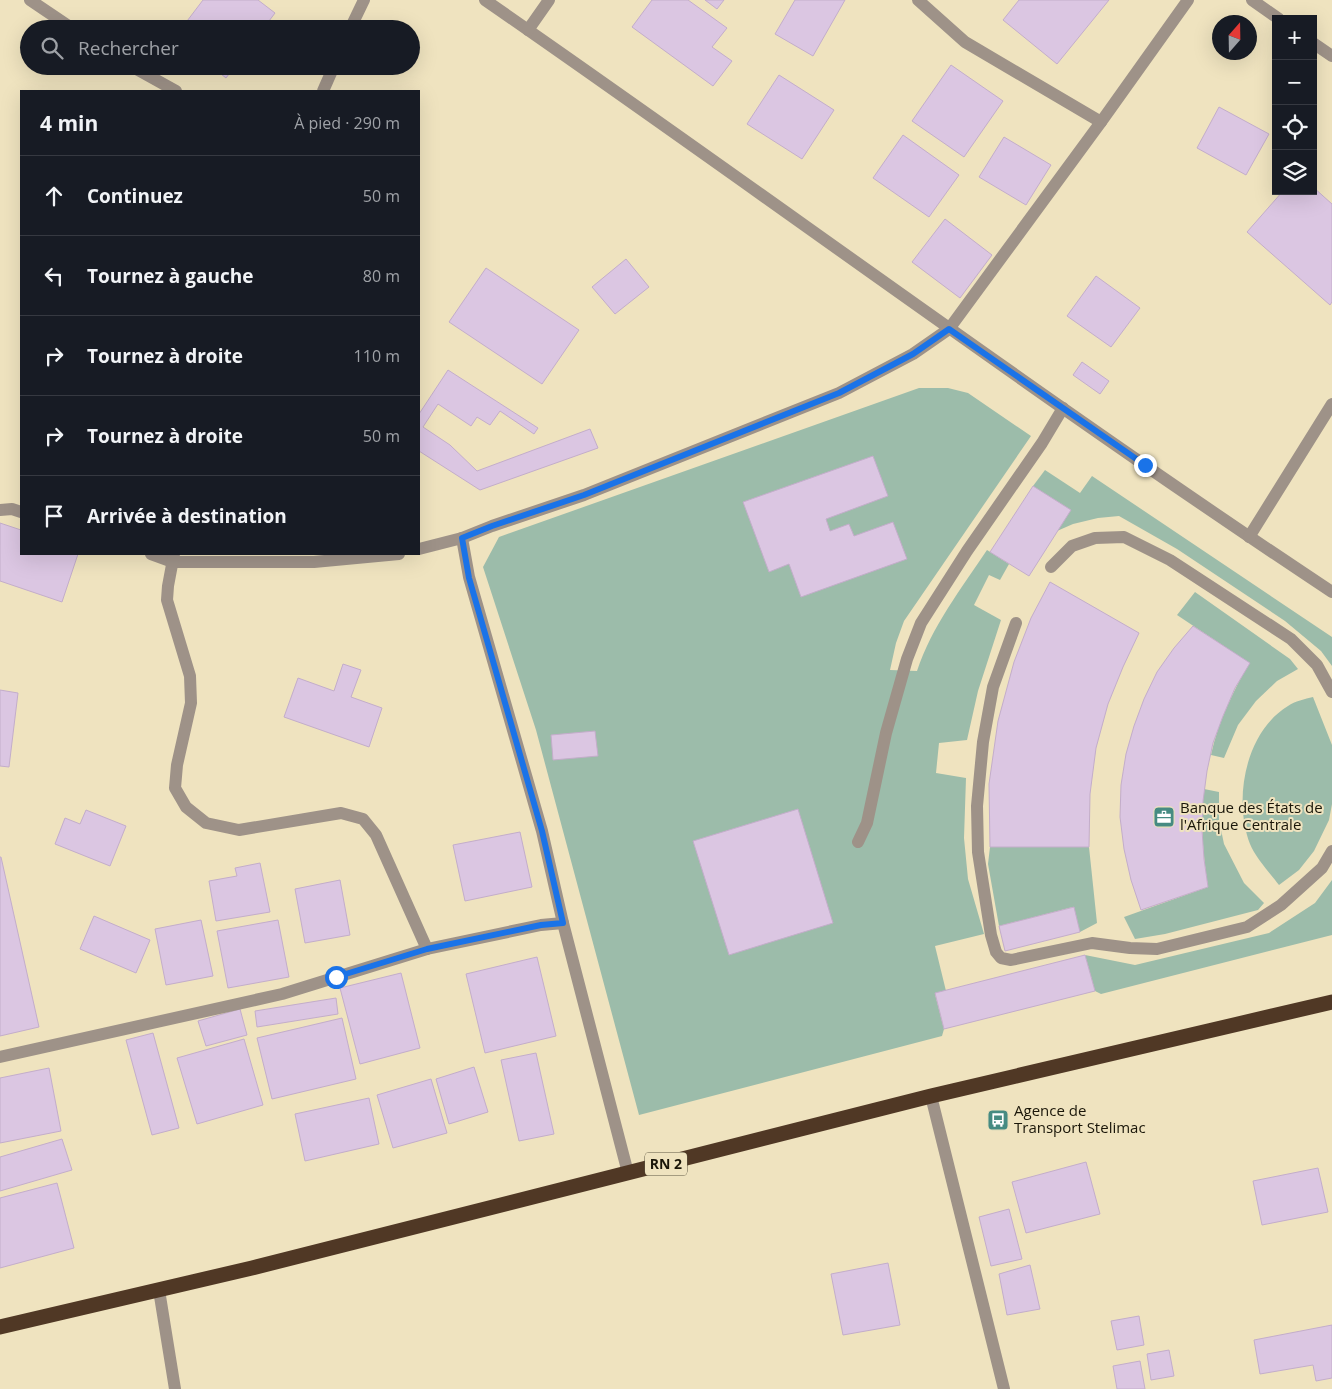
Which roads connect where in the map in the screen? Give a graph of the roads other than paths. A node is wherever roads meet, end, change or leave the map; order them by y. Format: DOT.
graph roads {
  1 [pos="30,0"];
  2 [pos="364,0"];
  3 [pos="484,0"];
  4 [pos="549,0"];
  5 [pos="918,0"];
  6 [pos="1188,0"];
  7 [pos="1252,0"];
  8 [pos="1273,15"];
  9 [pos="60,20"];
  10 [pos="354,20"];
  11 [pos="528,30"];
  12 [pos="1317,46"];
  13 [pos="1332,56"];
  14 [pos="147,75"];
  15 [pos="330,75"];
  16 [pos="174,90"];
  17 [pos="323,90"];
  18 [pos="1101,122"];
  19 [pos="949,329"];
  20 [pos="1332,404"];
  21 [pos="1063,408"];
  22 [pos="0,510"];
  23 [pos="20,512"];
  24 [pos="1249,537"];
  25 [pos="462,538"];
  26 [pos="420,549"];
  27 [pos="158,555"];
  28 [pos="388,555"];
  29 [pos="174,558"];
  30 [pos="1051,567"];
  31 [pos="1332,592"];
  32 [pos="1016,623"];
  33 [pos="1332,692"];
  34 [pos="858,842"];
  35 [pos="1332,851"];
  36 [pos="563,923"];
  37 [pos="427,949"];
  38 [pos="1332,1002"];
  39 [pos="0,1056"];
  40 [pos="931,1096"];
  41 [pos="628,1173"];
  42 [pos="159,1290"];
  43 [pos="0,1327"];
  44 [pos="175,1389"];
  45 [pos="1004,1389"];
  1 -- 9 [label="street"];
  2 -- 10 [label="street"];
  3 -- 11 [label="street"];
  4 -- 11 [label="street"];
  5 -- 18 [label="street"];
  6 -- 18 [label="street"];
  7 -- 8 [label="street"];
  11 -- 19 [label="street"];
  12 -- 13 [label="street"];
  14 -- 16 [label="street"];
  15 -- 17 [label="street"];
  18 -- 19 [label="street"];
  19 -- 21 [label="street"];
  19 -- 25 [label="street"];
  20 -- 24 [label="street"];
  21 -- 24 [label="street"];
  21 -- 34 [label="street"];
  22 -- 23 [label="street"];
  24 -- 31 [label="street"];
  25 -- 26 [label="street"];
  25 -- 36 [label="street"];
  27 -- 29 [label="street"];
  28 -- 29 [label="street"];
  29 -- 37 [label="street"];
  30 -- 33 [label="street"];
  32 -- 35 [label="street"];
  36 -- 37 [label="street"];
  36 -- 41 [label="street"];
  37 -- 39 [label="street"];
  38 -- 40 [label="highway, RN 2"];
  40 -- 41 [label="highway, RN 2"];
  40 -- 45 [label="street"];
  41 -- 42 [label="highway, RN 2"];
  42 -- 43 [label="highway, RN 2"];
  42 -- 44 [label="street"];
}
